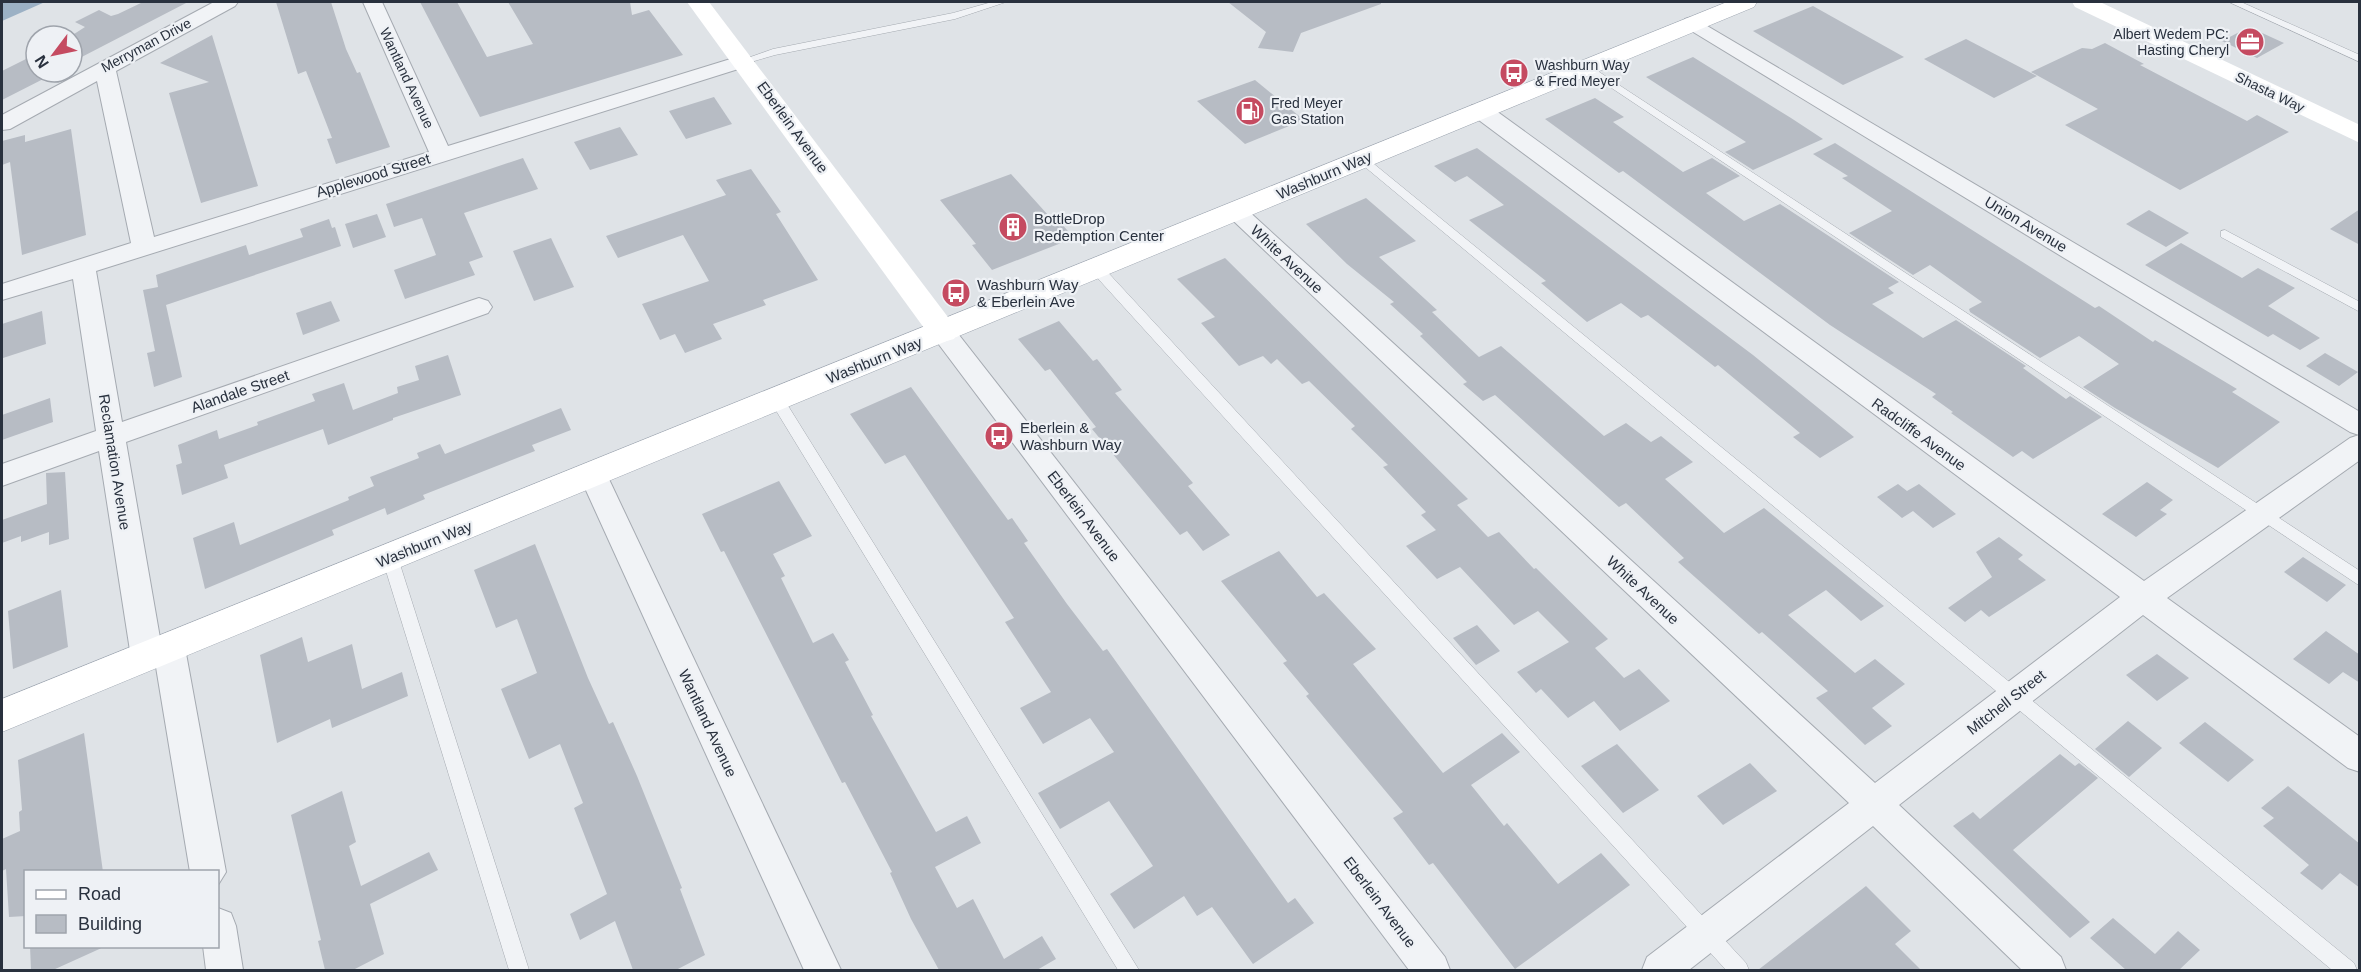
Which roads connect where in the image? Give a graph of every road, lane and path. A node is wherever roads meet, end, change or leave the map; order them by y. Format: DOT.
graph roads {
  1 [pos="228,2"];
  2 [pos="372,2"];
  3 [pos="698,2"];
  4 [pos="1001,2"];
  5 [pos="1746,2"];
  6 [pos="2083,2"];
  7 [pos="2234,2"];
  8 [pos="1692,23"];
  9 [pos="2360,59"];
  10 [pos="744,61"];
  11 [pos="1587,67"];
  12 [pos="105,68"];
  13 [pos="1480,110"];
  14 [pos="2,124"];
  15 [pos="2360,135"];
  16 [pos="441,154"];
  17 [pos="1363,159"];
  18 [pos="1236,212"];
  19 [pos="2225,234"];
  20 [pos="144,247"];
  21 [pos="83,267"];
  22 [pos="1097,269"];
  23 [pos="2,292"];
  24 [pos="479,308"];
  25 [pos="2360,308"];
  26 [pos="943,332"];
  27 [pos="777,400"];
  28 [pos="2360,425"];
  29 [pos="111,435"];
  30 [pos="2360,445"];
  31 [pos="2,475"];
  32 [pos="593,475"];
  33 [pos="2260,514"];
  34 [pos="390,558"];
  35 [pos="2360,579"];
  36 [pos="2141,598"];
  37 [pos="158,653"];
  38 [pos="2013,696"];
  39 [pos="2,717"];
  40 [pos="2360,757"];
  41 [pos="1874,804"];
  42 [pos="208,870"];
  43 [pos="219,932"];
  44 [pos="1706,935"];
  45 [pos="225,970"];
  46 [pos="519,970"];
  47 [pos="823,970"];
  48 [pos="1129,970"];
  49 [pos="1432,970"];
  50 [pos="1660,970"];
  51 [pos="1739,970"];
  52 [pos="2048,970"];
  53 [pos="2348,970"];
  1 -- 12 [label="street, Merryman Drive"];
  2 -- 16 [label="street, Wantland Avenue"];
  3 -- 10 [label="main road, Eberlein Avenue"];
  4 -- 10 [label="lane"];
  5 -- 8 [label="main road, Washburn Way"];
  6 -- 15 [label="main road, Shasta Way"];
  7 -- 9 [label="lane"];
  8 -- 11 [label="main road, Washburn Way"];
  8 -- 28 [label="street, Union Avenue"];
  10 -- 16 [label="street, Applewood Street"];
  10 -- 26 [label="main road, Eberlein Avenue"];
  11 -- 13 [label="main road, Washburn Way"];
  11 -- 33 [label="lane"];
  12 -- 14 [label="street, Merryman Drive"];
  12 -- 20 [label="street"];
  13 -- 17 [label="main road, Washburn Way"];
  13 -- 36 [label="street, Radcliffe Avenue"];
  16 -- 20 [label="street, Applewood Street"];
  17 -- 18 [label="main road, Washburn Way"];
  17 -- 38 [label="lane"];
  18 -- 22 [label="main road, Washburn Way"];
  18 -- 41 [label="street, White Avenue"];
  19 -- 25 [label="lane"];
  20 -- 21 [label="street, Applewood Street"];
  21 -- 23 [label="street, Applewood Street"];
  21 -- 29 [label="street, Reclamation Avenue"];
  22 -- 26 [label="main road, Washburn Way"];
  22 -- 44 [label="lane"];
  24 -- 29 [label="street, Alandale Street"];
  26 -- 27 [label="main road, Washburn Way"];
  26 -- 49 [label="street, Eberlein Avenue"];
  27 -- 32 [label="main road, Washburn Way"];
  27 -- 48 [label="lane"];
  29 -- 31 [label="street, Alandale Street"];
  29 -- 37 [label="street, Reclamation Avenue"];
  30 -- 33 [label="street, Mitchell Street"];
  32 -- 34 [label="main road, Washburn Way"];
  32 -- 47 [label="street, Wantland Avenue"];
  33 -- 35 [label="lane"];
  33 -- 36 [label="street, Mitchell Street"];
  34 -- 37 [label="main road, Washburn Way"];
  34 -- 46 [label="lane"];
  36 -- 38 [label="street, Mitchell Street"];
  36 -- 40 [label="street, Radcliffe Avenue"];
  37 -- 39 [label="main road, Washburn Way"];
  37 -- 42 [label="street, Reclamation Avenue"];
  38 -- 41 [label="street, Mitchell Street"];
  38 -- 53 [label="lane"];
  41 -- 44 [label="street, Mitchell Street"];
  41 -- 52 [label="street, White Avenue"];
  43 -- 45 [label="street"];
  44 -- 50 [label="street, Mitchell Street"];
  44 -- 51 [label="lane"];
}
